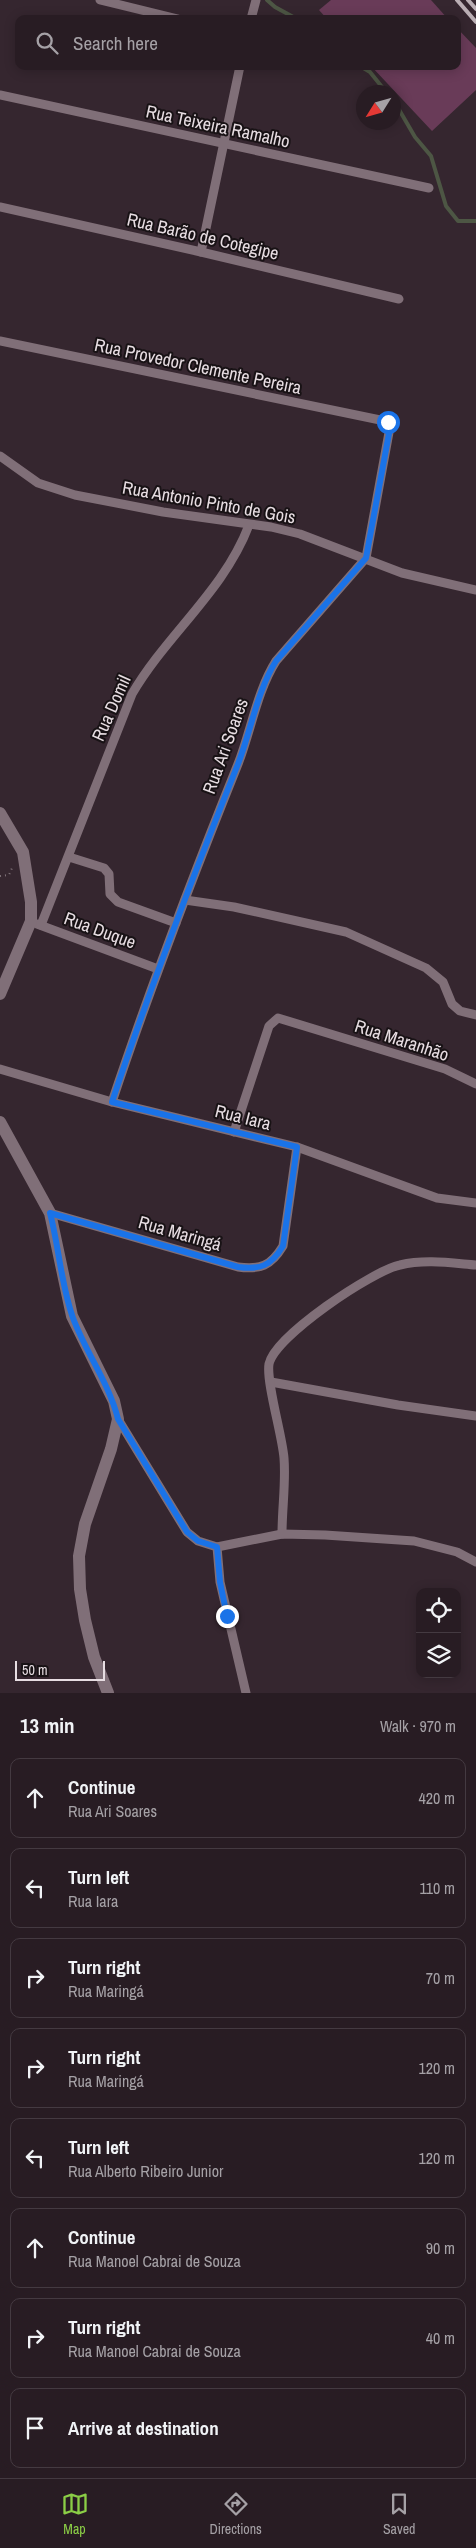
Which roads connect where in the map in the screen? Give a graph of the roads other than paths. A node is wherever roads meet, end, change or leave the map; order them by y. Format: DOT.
graph roads {
  1 [pos="100,0"];
  2 [pos="256,0"];
  3 [pos="162,15"];
  4 [pos="252,15"];
  5 [pos="239,70"];
  6 [pos="0,95"];
  7 [pos="223,143"];
  8 [pos="429,188"];
  9 [pos="0,207"];
  10 [pos="202,252"];
  11 [pos="399,299"];
  12 [pos="0,341"];
  13 [pos="0,456"];
  14 [pos="249,525"];
  15 [pos="366,558"];
  16 [pos="476,590"];
  17 [pos="0,813"];
  18 [pos="69,857"];
  19 [pos="185,900"];
  20 [pos="36,923"];
  21 [pos="176,923"];
  22 [pos="158,969"];
  23 [pos="0,994"];
  24 [pos="476,1014"];
  25 [pos="0,1069"];
  26 [pos="476,1084"];
  27 [pos="112,1102"];
  28 [pos="0,1122"];
  29 [pos="234,1132"];
  30 [pos="297,1147"];
  31 [pos="476,1203"];
  32 [pos="50,1213"];
  33 [pos="476,1265"];
  34 [pos="270,1382"];
  35 [pos="476,1416"];
  36 [pos="118,1419"];
  37 [pos="282,1534"];
  38 [pos="217,1547"];
  39 [pos="476,1562"];
  40 [pos="108,1693"];
  41 [pos="246,1693"];
  1 -- 3 [label="street"];
  2 -- 4 [label="street"];
  5 -- 7 [label="street"];
  6 -- 7 [label="street, Rua Teixeira Ramalho"];
  7 -- 8 [label="street, Rua Teixeira Ramalho"];
  7 -- 10 [label="street"];
  9 -- 10 [label="street, Rua Barão de Cotegipe"];
  10 -- 11 [label="street, Rua Barão de Cotegipe"];
  12 -- 15 [label="street, Rua Provedor Clemente Pereira"];
  13 -- 14 [label="street, Rua Antonio Pinto de Gois"];
  14 -- 15 [label="street, Rua Antonio Pinto de Gois"];
  14 -- 18 [label="street, Rua Domil"];
  15 -- 16 [label="street, Rua Antonio Pinto de Gois"];
  15 -- 19 [label="street, Rua Ari Soares"];
  17 -- 20 [label="main road"];
  18 -- 20 [label="street, Rua Domil"];
  18 -- 21 [label="street"];
  19 -- 21 [label="street, Rua Ari Soares"];
  19 -- 24 [label="street"];
  20 -- 22 [label="street, Rua Duque"];
  20 -- 23 [label="main road"];
  21 -- 22 [label="street, Rua Ari Soares"];
  22 -- 27 [label="street, Rua Ari Soares"];
  25 -- 27 [label="street, Rua Iara"];
  26 -- 29 [label="street, Rua Maranhão"];
  27 -- 29 [label="street, Rua Iara"];
  28 -- 32 [label="main road"];
  29 -- 30 [label="street, Rua Iara"];
  30 -- 31 [label="street, Rua Iara"];
  30 -- 32 [label="street, Rua Maringá"];
  32 -- 36 [label="main road"];
  33 -- 34 [label="street"];
  34 -- 35 [label="street"];
  34 -- 37 [label="street"];
  36 -- 38 [label="street"];
  36 -- 40 [label="main road"];
  37 -- 38 [label="street"];
  37 -- 39 [label="street"];
  38 -- 41 [label="street"];
}
